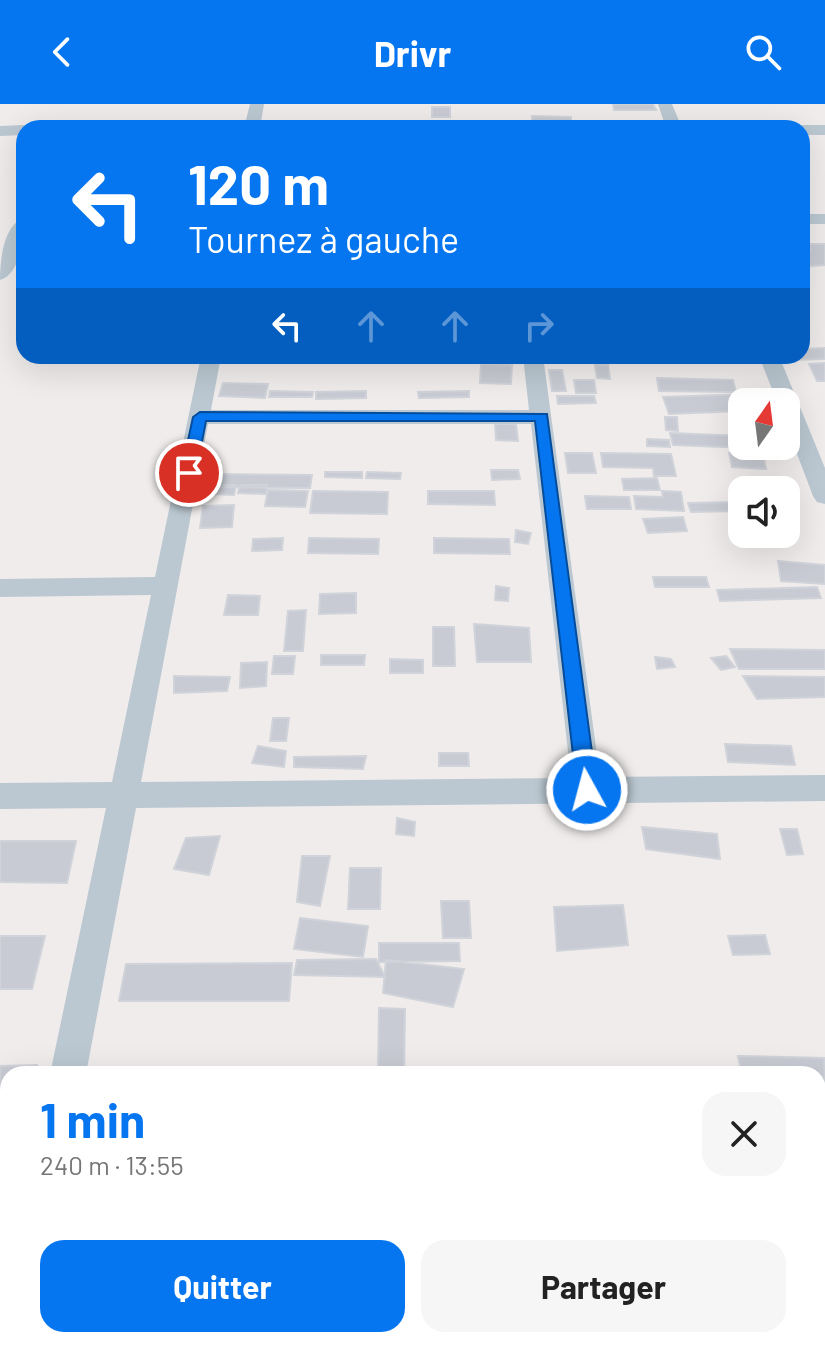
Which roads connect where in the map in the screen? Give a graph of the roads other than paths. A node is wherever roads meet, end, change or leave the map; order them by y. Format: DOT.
graph roads {
  1 [pos="16,240"];
  2 [pos="0,275"];
  3 [pos="210,364"];
  4 [pos="534,364"];
  5 [pos="772,364"];
  6 [pos="200,417"];
  7 [pos="542,417"];
  8 [pos="825,496"];
  9 [pos="167,586"];
  10 [pos="0,588"];
  11 [pos="825,788"];
  12 [pos="587,790"];
  13 [pos="122,795"];
  14 [pos="0,796"];
  15 [pos="70,1066"];
  1 -- 2 [label="street"];
  3 -- 6 [label="street"];
  4 -- 7 [label="street"];
  5 -- 8 [label="street"];
  6 -- 7 [label="street"];
  6 -- 9 [label="street"];
  7 -- 12 [label="street"];
  9 -- 10 [label="street"];
  9 -- 13 [label="street"];
  11 -- 12 [label="street"];
  12 -- 13 [label="street"];
  13 -- 14 [label="street"];
  13 -- 15 [label="street"];
}
